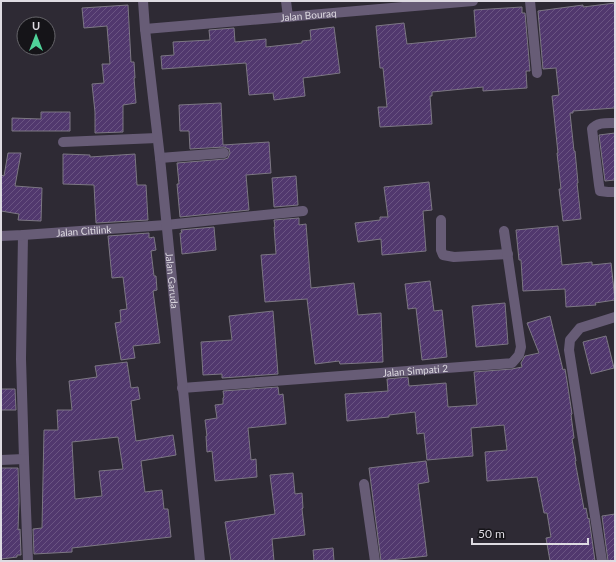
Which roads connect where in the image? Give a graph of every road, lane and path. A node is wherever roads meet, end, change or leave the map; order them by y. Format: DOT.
graph roads {
  1 [pos="144,1"];
  2 [pos="286,1"];
  3 [pos="473,1"];
  4 [pos="530,1"];
  5 [pos="420,3"];
  6 [pos="288,17"];
  7 [pos="145,29"];
  8 [pos="537,73"];
  9 [pos="615,123"];
  10 [pos="157,138"];
  11 [pos="63,142"];
  12 [pos="224,153"];
  13 [pos="160,158"];
  14 [pos="615,192"];
  15 [pos="303,211"];
  16 [pos="440,220"];
  17 [pos="166,224"];
  18 [pos="504,231"];
  19 [pos="23,235"];
  20 [pos="1,236"];
  21 [pos="508,254"];
  22 [pos="615,317"];
  23 [pos="182,388"];
  24 [pos="24,459"];
  25 [pos="1,460"];
  26 [pos="364,484"];
  27 [pos="28,561"];
  28 [pos="200,561"];
  29 [pos="375,561"];
  30 [pos="602,561"];
  1 -- 7 [label="street, Jalan Garuda"];
  2 -- 6 [label="street"];
  3 -- 5 [label="street, Jalan Bouraq"];
  4 -- 8 [label="street"];
  5 -- 6 [label="street, Jalan Bouraq"];
  6 -- 7 [label="street, Jalan Bouraq"];
  7 -- 10 [label="street, Jalan Garuda"];
  9 -- 14 [label="street"];
  10 -- 11 [label="street"];
  10 -- 13 [label="street, Jalan Garuda"];
  12 -- 13 [label="street"];
  13 -- 17 [label="street, Jalan Garuda"];
  15 -- 17 [label="street, Jalan Citilink"];
  16 -- 21 [label="street"];
  17 -- 19 [label="street, Jalan Citilink"];
  17 -- 23 [label="street, Jalan Garuda"];
  18 -- 21 [label="street, Jalan Simpati 2"];
  19 -- 20 [label="street, Jalan Citilink"];
  19 -- 24 [label="street"];
  21 -- 23 [label="street, Jalan Simpati 2"];
  22 -- 30 [label="street"];
  23 -- 28 [label="street, Jalan Garuda"];
  24 -- 25 [label="street"];
  24 -- 27 [label="street"];
  26 -- 29 [label="street"];
}
